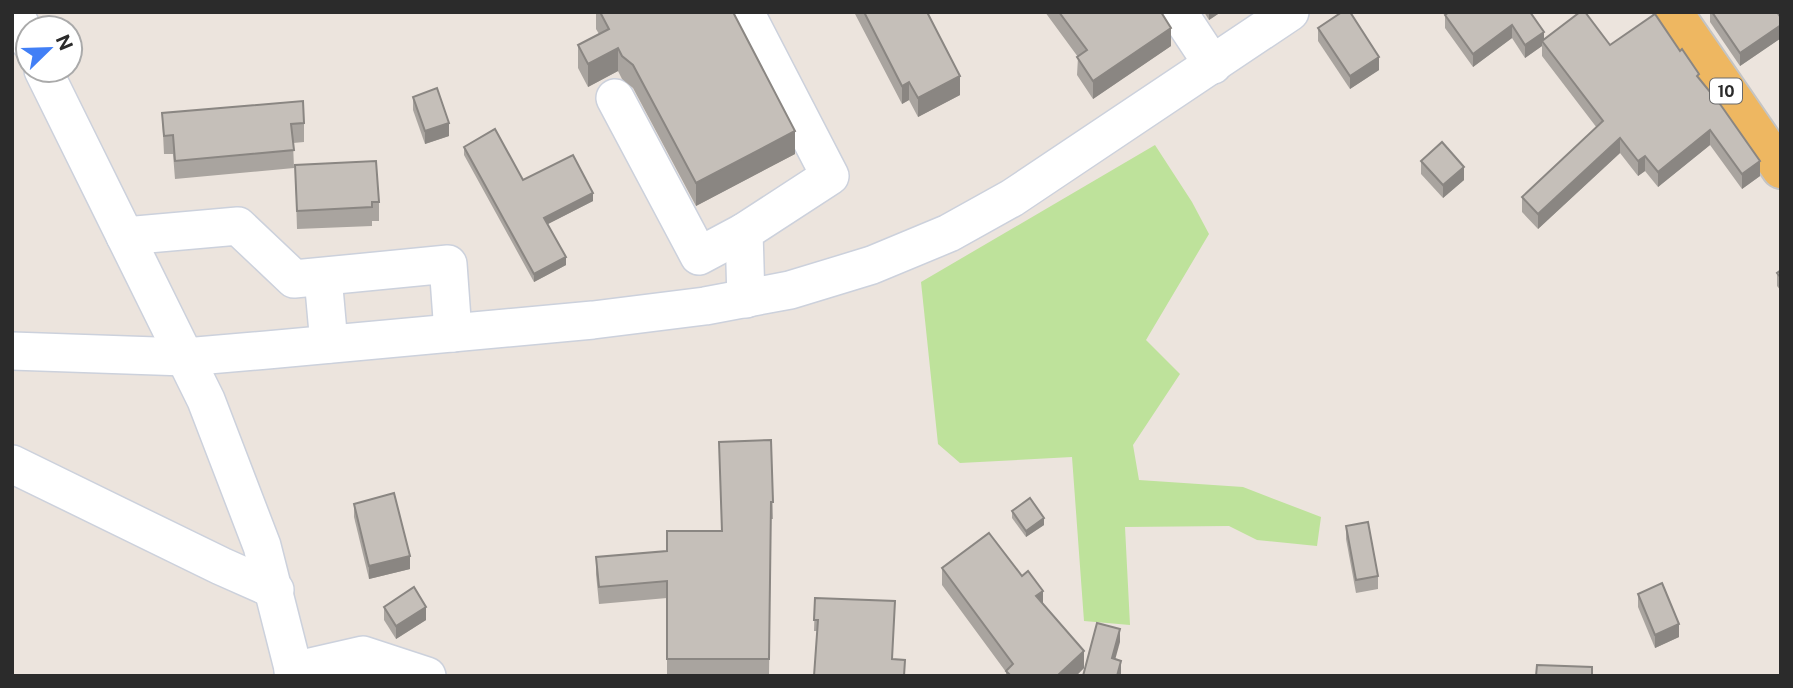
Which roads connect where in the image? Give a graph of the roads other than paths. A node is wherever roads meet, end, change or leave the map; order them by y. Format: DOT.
graph roads {
  1 [pos="745,12"];
  2 [pos="1178,12"];
  3 [pos="1290,12"];
  4 [pos="1673,12"];
  5 [pos="1213,65"];
  6 [pos="50,84"];
  7 [pos="615,98"];
  8 [pos="1781,169"];
  9 [pos="744,232"];
  10 [pos="125,236"];
  11 [pos="323,277"];
  12 [pos="746,299"];
  13 [pos="453,333"];
  14 [pos="329,344"];
  15 [pos="12,351"];
  16 [pos="185,357"];
  17 [pos="12,464"];
  18 [pos="275,590"];
  19 [pos="294,673"];
  20 [pos="427,676"];
  1 -- 9 [label="street"];
  2 -- 5 [label="street"];
  3 -- 5 [label="street"];
  4 -- 8 [label="main road, 10"];
  5 -- 12 [label="street"];
  6 -- 10 [label="street"];
  7 -- 9 [label="street"];
  9 -- 12 [label="street"];
  10 -- 11 [label="street"];
  10 -- 16 [label="street"];
  11 -- 13 [label="street"];
  11 -- 14 [label="street"];
  12 -- 13 [label="street"];
  13 -- 14 [label="street"];
  14 -- 16 [label="street"];
  15 -- 16 [label="street"];
  16 -- 18 [label="street"];
  17 -- 18 [label="street"];
  18 -- 19 [label="street"];
  19 -- 20 [label="street"];
}
